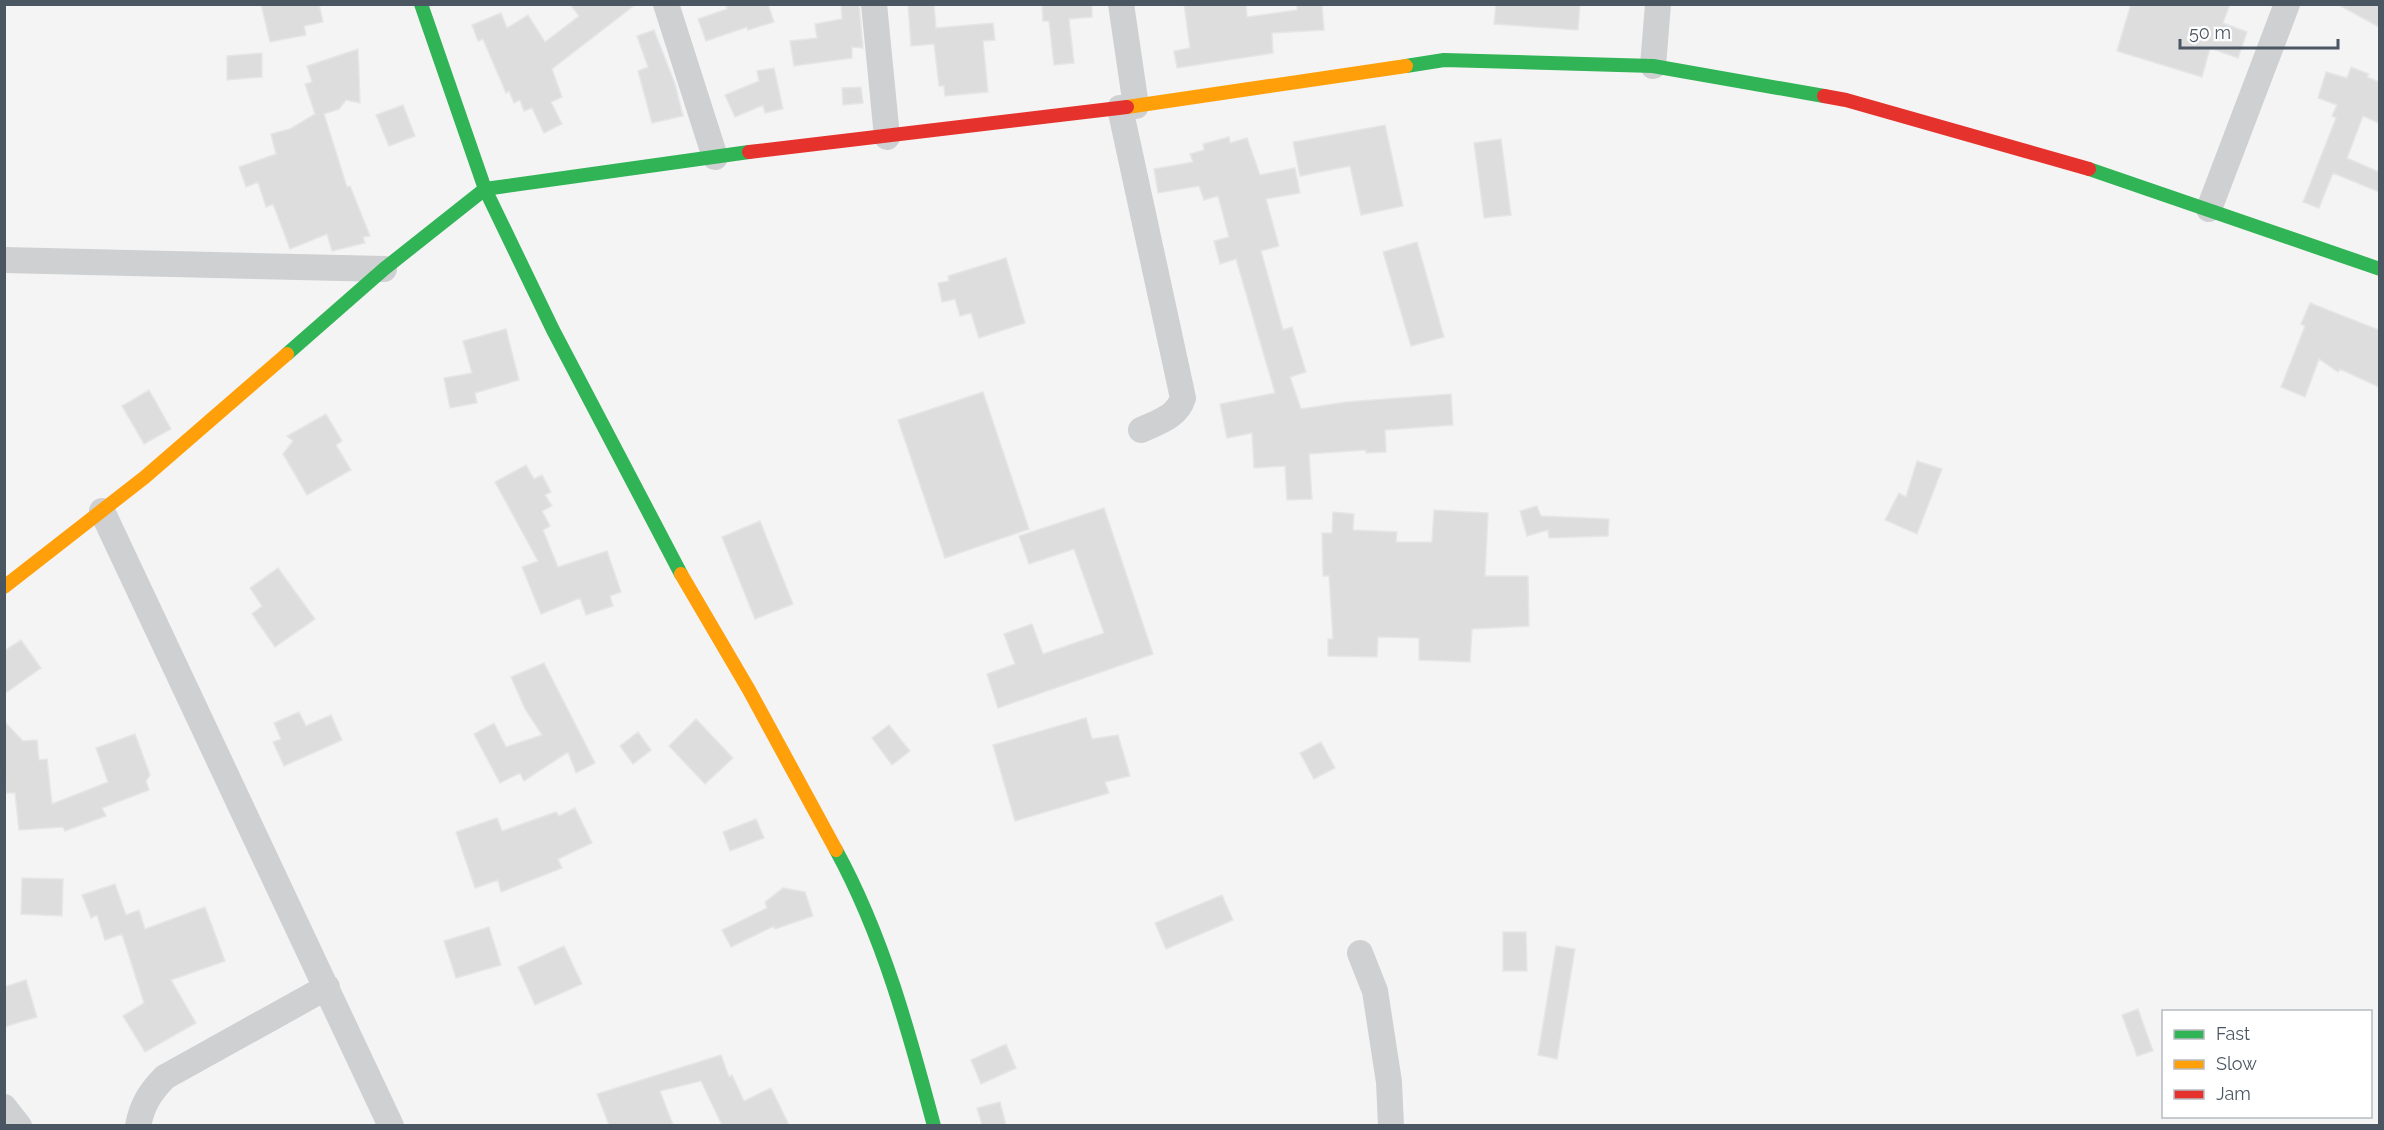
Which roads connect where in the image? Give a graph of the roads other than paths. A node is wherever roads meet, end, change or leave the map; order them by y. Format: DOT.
graph roads {
  1 [pos="421,4"];
  2 [pos="666,4"];
  3 [pos="874,4"];
  4 [pos="1121,4"];
  5 [pos="1658,4"];
  6 [pos="2287,4"];
  7 [pos="1653,66"];
  8 [pos="1128,107"];
  9 [pos="887,137"];
  10 [pos="715,157"];
  11 [pos="485,189"];
  12 [pos="2210,209"];
  13 [pos="4,260"];
  14 [pos="384,269"];
  15 [pos="2379,269"];
  16 [pos="1141,430"];
  17 [pos="102,512"];
  18 [pos="4,587"];
  19 [pos="1360,953"];
  20 [pos="327,987"];
  21 [pos="4,1107"];
  22 [pos="19,1125"];
  23 [pos="138,1125"];
  24 [pos="391,1125"];
  25 [pos="934,1125"];
  26 [pos="1391,1125"];
  1 -- 11 [label="street"];
  2 -- 10 [label="street"];
  3 -- 9 [label="street"];
  4 -- 8 [label="street"];
  5 -- 7 [label="street"];
  6 -- 12 [label="street"];
  7 -- 8 [label="street"];
  7 -- 12 [label="street"];
  8 -- 9 [label="street"];
  8 -- 16 [label="street"];
  9 -- 10 [label="street"];
  10 -- 11 [label="street"];
  11 -- 14 [label="street"];
  11 -- 25 [label="street"];
  12 -- 15 [label="street"];
  13 -- 14 [label="street"];
  14 -- 17 [label="street"];
  17 -- 18 [label="street"];
  17 -- 20 [label="street"];
  19 -- 26 [label="street"];
  20 -- 23 [label="street"];
  20 -- 24 [label="street"];
  21 -- 22 [label="street"];
}
